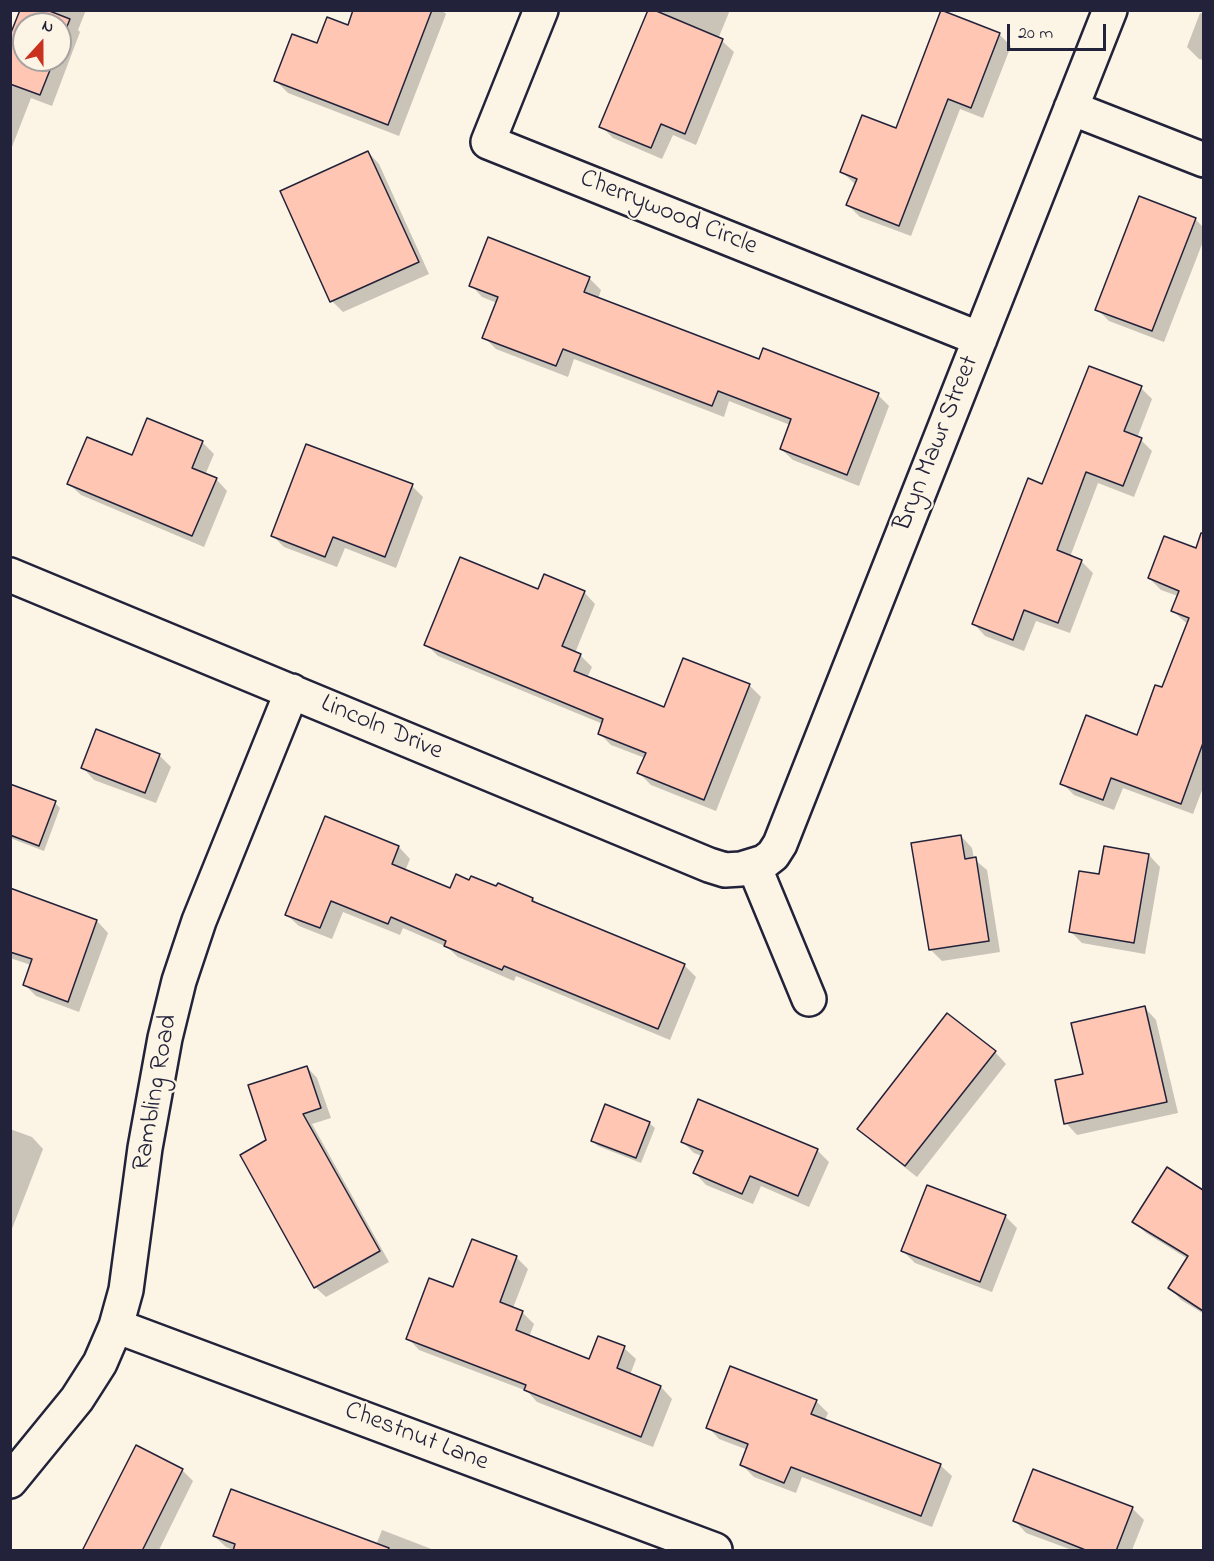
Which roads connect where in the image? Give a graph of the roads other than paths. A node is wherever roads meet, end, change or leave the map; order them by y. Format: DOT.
graph roads {
  1 [pos="541,10"];
  2 [pos="1110,10"];
  3 [pos="1071,108"];
  4 [pos="1203,160"];
  5 [pos="980,339"];
  6 [pos="10,575"];
  7 [pos="292,692"];
  8 [pos="754,866"];
  9 [pos="809,999"];
  10 [pos="116,1326"];
  11 [pos="10,1481"];
  12 [pos="715,1551"];
  1 -- 5 [label="street, Cherrywood Circle"];
  2 -- 3 [label="street, Bryn Mawr Street"];
  3 -- 4 [label="street"];
  3 -- 5 [label="street, Bryn Mawr Street"];
  5 -- 8 [label="street, Bryn Mawr Street"];
  6 -- 7 [label="street, Lincoln Drive"];
  7 -- 8 [label="street, Lincoln Drive"];
  7 -- 10 [label="street, Rambling Road"];
  8 -- 9 [label="street"];
  10 -- 11 [label="street, Rambling Road"];
  10 -- 12 [label="street, Chestnut Lane"];
}
